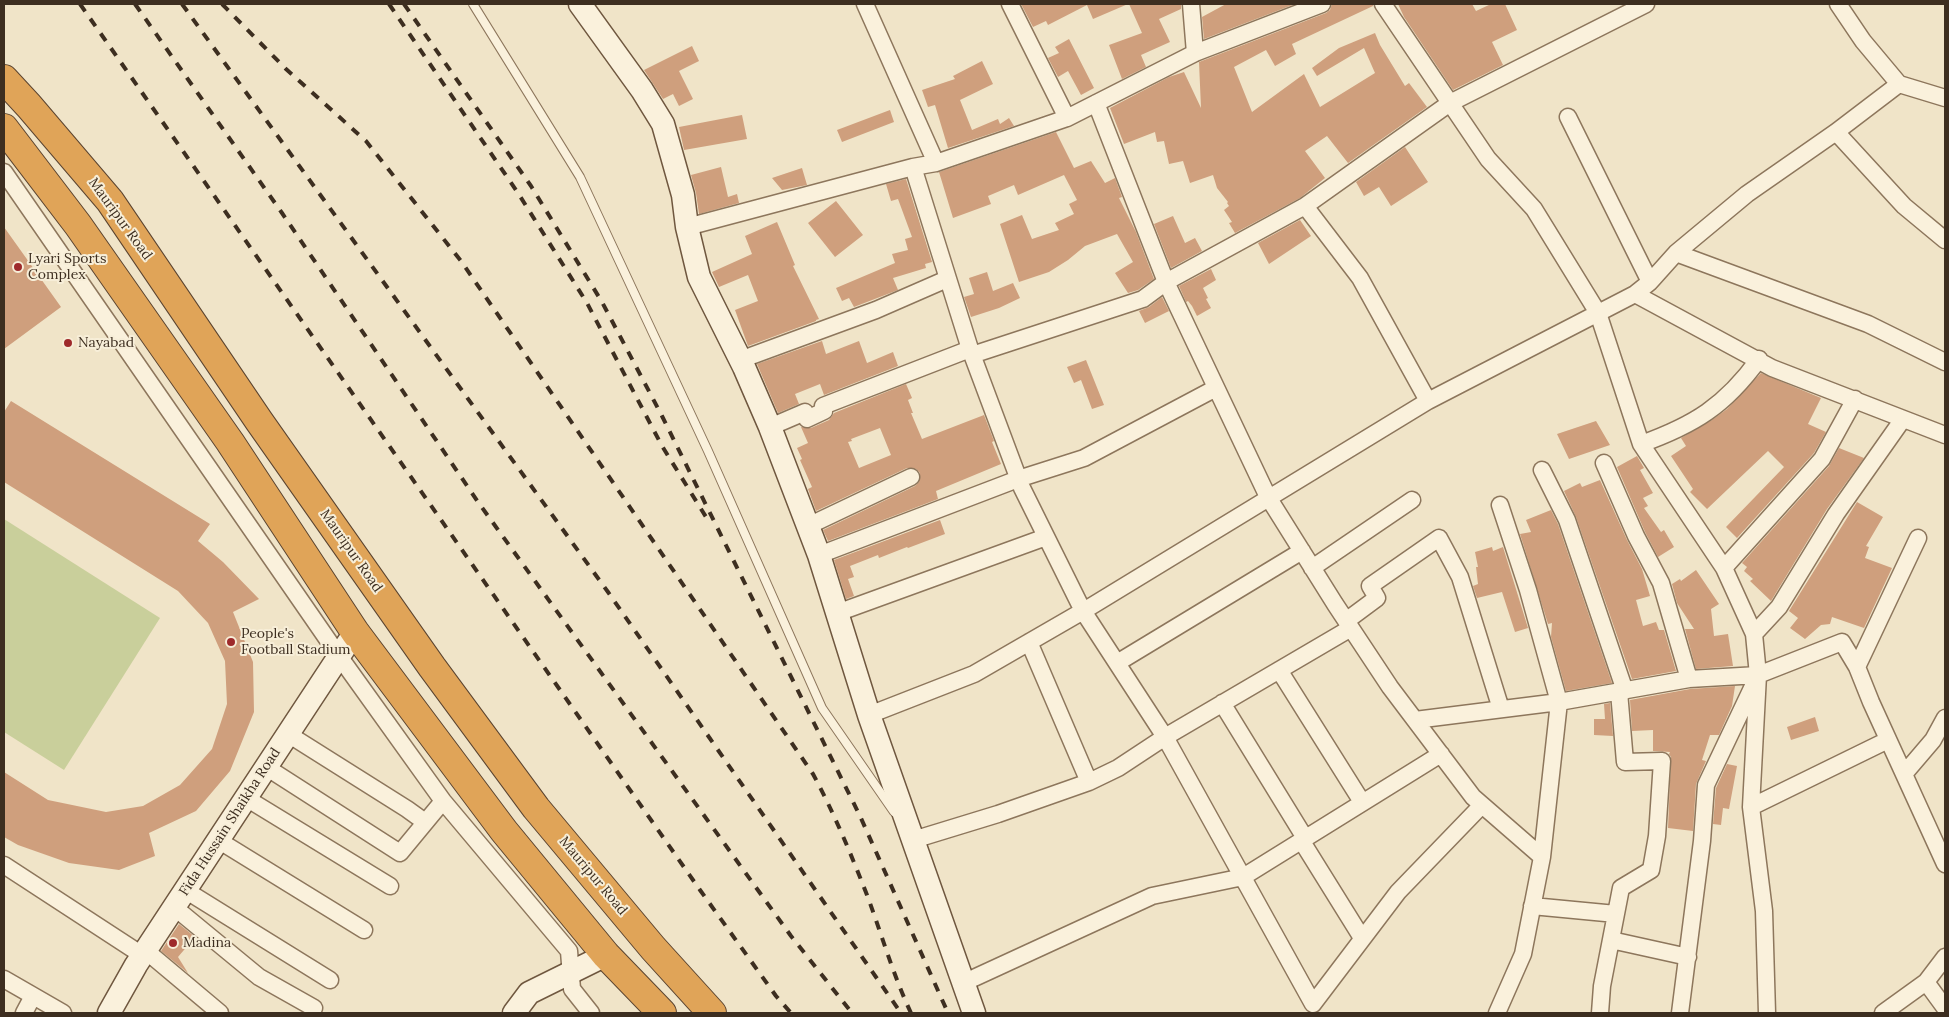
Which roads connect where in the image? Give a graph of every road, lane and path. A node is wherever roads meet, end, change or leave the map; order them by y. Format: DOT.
graph roads {
  1 [pos="474,4"];
  2 [pos="580,4"];
  3 [pos="865,4"];
  4 [pos="1010,4"];
  5 [pos="1191,4"];
  6 [pos="1322,4"];
  7 [pos="1383,4"];
  8 [pos="1646,4"];
  9 [pos="1838,4"];
  10 [pos="1195,53"];
  11 [pos="4,79"];
  12 [pos="1899,84"];
  13 [pos="1945,98"];
  14 [pos="1096,103"];
  15 [pos="1450,103"];
  16 [pos="1568,117"];
  17 [pos="1067,118"];
  18 [pos="4,128"];
  19 [pos="1836,132"];
  20 [pos="936,163"];
  21 [pos="914,167"];
  22 [pos="4,172"];
  23 [pos="1305,206"];
  24 [pos="687,227"];
  25 [pos="1945,240"];
  26 [pos="1676,253"];
  27 [pos="947,279"];
  28 [pos="1166,282"];
  29 [pos="1650,282"];
  30 [pos="1635,294"];
  31 [pos="1598,313"];
  32 [pos="971,352"];
  33 [pos="1944,357"];
  34 [pos="1758,359"];
  35 [pos="740,360"];
  36 [pos="1216,388"];
  37 [pos="1855,399"];
  38 [pos="1428,401"];
  39 [pos="1903,419"];
  40 [pos="770,427"];
  41 [pos="1945,435"];
  42 [pos="1640,444"];
  43 [pos="1604,463"];
  44 [pos="1542,470"];
  45 [pos="911,477"];
  46 [pos="1018,479"];
  47 [pos="1268,497"];
  48 [pos="1412,500"];
  49 [pos="1500,505"];
  50 [pos="808,526"];
  51 [pos="1046,537"];
  52 [pos="1918,538"];
  53 [pos="1302,551"];
  54 [pos="819,555"];
  55 [pos="1312,568"];
  56 [pos="1724,568"];
  57 [pos="1083,611"];
  58 [pos="837,613"];
  59 [pos="1348,624"];
  60 [pos="355,632"];
  61 [pos="1754,634"];
  62 [pos="1028,642"];
  63 [pos="339,656"];
  64 [pos="1117,663"];
  65 [pos="1857,667"];
  66 [pos="1279,670"];
  67 [pos="1758,675"];
  68 [pos="1689,679"];
  69 [pos="1622,691"];
  70 [pos="1559,702"];
  71 [pos="1222,703"];
  72 [pos="1501,709"];
  73 [pos="869,715"];
  74 [pos="1945,718"];
  75 [pos="1415,720"];
  76 [pos="288,734"];
  77 [pos="1165,737"];
  78 [pos="1888,740"];
  79 [pos="1441,754"];
  80 [pos="266,767"];
  81 [pos="1904,774"];
  82 [pos="1089,782"];
  83 [pos="246,798"];
  84 [pos="443,801"];
  85 [pos="1362,802"];
  86 [pos="1482,805"];
  87 [pos="1751,807"];
  88 [pos="425,822"];
  89 [pos="1303,839"];
  90 [pos="218,840"];
  91 [pos="913,840"];
  92 [pos="1942,843"];
  93 [pos="1542,856"];
  94 [pos="1945,864"];
  95 [pos="4,865"];
  96 [pos="1243,877"];
  97 [pos="390,886"];
  98 [pos="179,899"];
  99 [pos="1532,906"];
  100 [pos="1616,914"];
  101 [pos="364,930"];
  102 [pos="1362,938"];
  103 [pos="1611,940"];
  104 [pos="144,953"];
  105 [pos="606,956"];
  106 [pos="1688,957"];
  107 [pos="1945,958"];
  108 [pos="570,973"];
  109 [pos="4,980"];
  110 [pos="330,980"];
  111 [pos="1926,982"];
  112 [pos="963,983"];
  113 [pos="33,996"];
  114 [pos="314,1008"];
  115 [pos="1945,1008"];
  116 [pos="24,1013"];
  117 [pos="63,1013"];
  118 [pos="109,1013"];
  119 [pos="220,1013"];
  120 [pos="514,1013"];
  121 [pos="591,1013"];
  122 [pos="662,1013"];
  123 [pos="712,1013"];
  124 [pos="974,1013"];
  125 [pos="1497,1013"];
  126 [pos="1600,1013"];
  127 [pos="1680,1013"];
  128 [pos="1767,1013"];
  129 [pos="1883,1013"];
  1 -- 91 [label="lane"];
  2 -- 24 [label="street"];
  3 -- 20 [label="street"];
  4 -- 17 [label="street"];
  5 -- 10 [label="street"];
  6 -- 10 [label="street"];
  7 -- 15 [label="street"];
  8 -- 15 [label="street"];
  9 -- 12 [label="street"];
  10 -- 14 [label="street"];
  11 -- 123 [label="highway, Mauripur Road"];
  12 -- 13 [label="street"];
  12 -- 19 [label="street"];
  14 -- 17 [label="street"];
  14 -- 28 [label="street"];
  15 -- 23 [label="street"];
  15 -- 31 [label="street"];
  16 -- 29 [label="street"];
  17 -- 20 [label="street"];
  18 -- 60 [label="highway"];
  19 -- 25 [label="street"];
  19 -- 26 [label="street"];
  20 -- 21 [label="street"];
  21 -- 24 [label="street"];
  21 -- 27 [label="street"];
  22 -- 63 [label="street"];
  23 -- 28 [label="street"];
  23 -- 38 [label="street"];
  24 -- 35 [label="street"];
  26 -- 29 [label="street"];
  26 -- 33 [label="street"];
  27 -- 32 [label="street"];
  27 -- 35 [label="street"];
  28 -- 32 [label="street"];
  28 -- 36 [label="street"];
  29 -- 30 [label="street"];
  30 -- 31 [label="street"];
  30 -- 34 [label="street"];
  31 -- 38 [label="street"];
  31 -- 42 [label="street"];
  32 -- 40 [label="street"];
  32 -- 46 [label="street"];
  34 -- 37 [label="street"];
  34 -- 42 [label="street"];
  35 -- 40 [label="street"];
  36 -- 46 [label="street"];
  36 -- 47 [label="street"];
  37 -- 39 [label="street"];
  37 -- 56 [label="street"];
  38 -- 47 [label="street"];
  39 -- 41 [label="street"];
  39 -- 61 [label="street"];
  40 -- 50 [label="street"];
  42 -- 56 [label="street"];
  43 -- 68 [label="street"];
  44 -- 69 [label="street"];
  45 -- 50 [label="street"];
  46 -- 51 [label="street"];
  46 -- 54 [label="street"];
  47 -- 53 [label="street"];
  47 -- 57 [label="street"];
  48 -- 55 [label="street"];
  49 -- 70 [label="street"];
  50 -- 54 [label="street"];
  51 -- 57 [label="street"];
  51 -- 58 [label="street"];
  52 -- 65 [label="street"];
  53 -- 55 [label="street"];
  53 -- 64 [label="street"];
  54 -- 58 [label="street"];
  55 -- 59 [label="street"];
  56 -- 61 [label="street"];
  57 -- 62 [label="street"];
  57 -- 64 [label="street"];
  58 -- 73 [label="street"];
  59 -- 66 [label="street"];
  59 -- 72 [label="street"];
  59 -- 75 [label="street"];
  60 -- 63 [label="street, Fida Hussain Shaikha Road"];
  60 -- 105 [label="highway"];
  61 -- 67 [label="street"];
  62 -- 73 [label="street"];
  62 -- 82 [label="street"];
  63 -- 76 [label="street, Fida Hussain Shaikha Road"];
  63 -- 84 [label="street"];
  64 -- 77 [label="street"];
  65 -- 67 [label="street"];
  65 -- 78 [label="street"];
  66 -- 71 [label="street"];
  66 -- 85 [label="street"];
  67 -- 68 [label="street"];
  67 -- 87 [label="street"];
  67 -- 106 [label="street"];
  68 -- 69 [label="street"];
  69 -- 70 [label="street"];
  69 -- 100 [label="street"];
  70 -- 72 [label="street"];
  70 -- 93 [label="street"];
  71 -- 77 [label="street"];
  71 -- 89 [label="street"];
  72 -- 75 [label="street"];
  73 -- 91 [label="street"];
  74 -- 81 [label="street"];
  75 -- 79 [label="street"];
  76 -- 80 [label="street, Fida Hussain Shaikha Road"];
  76 -- 88 [label="street"];
  77 -- 82 [label="street"];
  77 -- 96 [label="street"];
  78 -- 81 [label="street"];
  78 -- 87 [label="street"];
  79 -- 85 [label="street"];
  79 -- 86 [label="street"];
  80 -- 83 [label="street, Fida Hussain Shaikha Road"];
  80 -- 88 [label="street"];
  81 -- 92 [label="street"];
  82 -- 91 [label="street"];
  83 -- 90 [label="street, Fida Hussain Shaikha Road"];
  83 -- 97 [label="street"];
  84 -- 88 [label="street"];
  84 -- 108 [label="street"];
  85 -- 89 [label="street"];
  86 -- 93 [label="street"];
  86 -- 102 [label="street"];
  87 -- 128 [label="street"];
  89 -- 96 [label="street"];
  89 -- 102 [label="street"];
  90 -- 98 [label="street, Fida Hussain Shaikha Road"];
  90 -- 101 [label="street"];
  91 -- 112 [label="street"];
  92 -- 94 [label="street"];
  93 -- 99 [label="street"];
  95 -- 104 [label="street"];
  96 -- 102 [label="street"];
  96 -- 112 [label="street"];
  98 -- 104 [label="street, Fida Hussain Shaikha Road"];
  98 -- 110 [label="street"];
  98 -- 114 [label="street"];
  99 -- 100 [label="street"];
  99 -- 125 [label="street"];
  100 -- 103 [label="street"];
  103 -- 106 [label="street"];
  103 -- 126 [label="street"];
  104 -- 118 [label="street, Fida Hussain Shaikha Road"];
  104 -- 119 [label="street"];
  105 -- 108 [label="street"];
  105 -- 122 [label="highway"];
  106 -- 127 [label="street"];
  107 -- 111 [label="street"];
  108 -- 120 [label="street"];
  108 -- 121 [label="street"];
  109 -- 113 [label="street"];
  111 -- 115 [label="street"];
  111 -- 129 [label="street"];
  112 -- 124 [label="street"];
  113 -- 116 [label="street"];
  113 -- 117 [label="street"];
}
